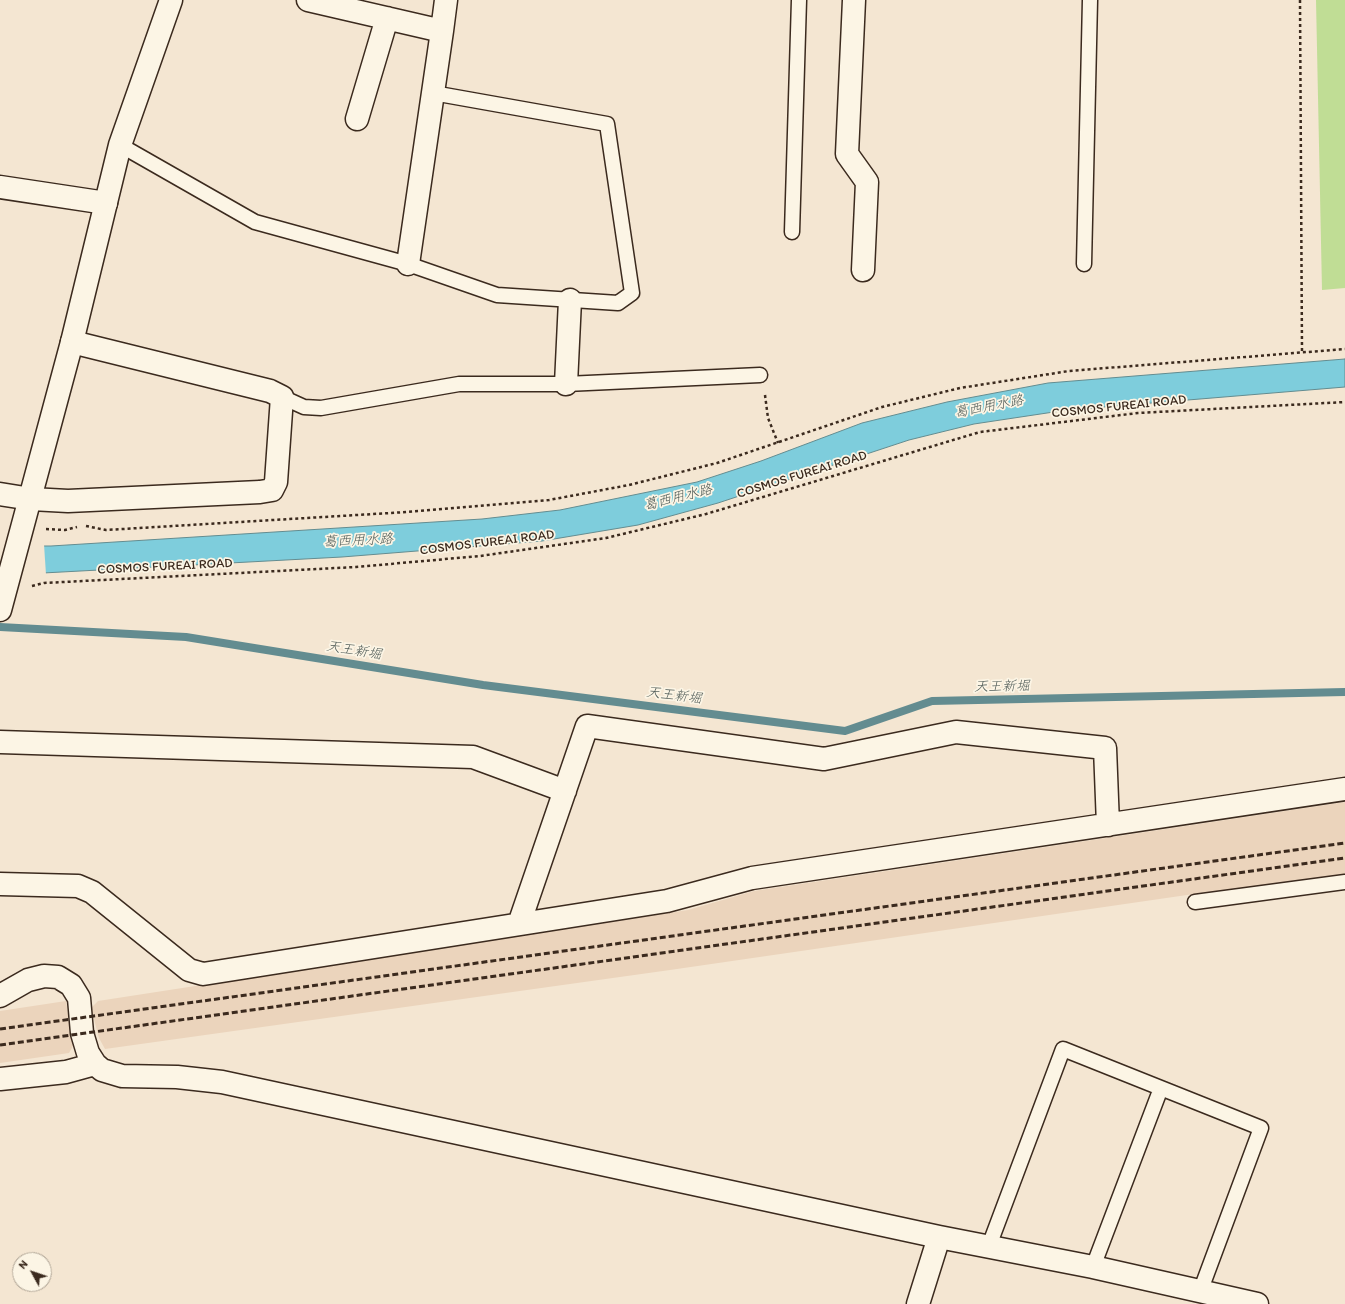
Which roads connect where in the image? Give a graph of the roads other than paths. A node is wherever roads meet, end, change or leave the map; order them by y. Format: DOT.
graph roads {
  1 [pos="171,0"];
  2 [pos="308,0"];
  3 [pos="446,0"];
  4 [pos="799,0"];
  5 [pos="854,0"];
  6 [pos="1090,0"];
  7 [pos="387,18"];
  8 [pos="442,31"];
  9 [pos="433,93"];
  10 [pos="357,119"];
  11 [pos="120,145"];
  12 [pos="0,186"];
  13 [pos="106,203"];
  14 [pos="792,232"];
  15 [pos="408,264"];
  16 [pos="1084,264"];
  17 [pos="863,270"];
  18 [pos="570,300"];
  19 [pos="72,342"];
  20 [pos="760,375"];
  21 [pos="566,384"];
  22 [pos="282,397"];
  23 [pos="0,494"];
  24 [pos="31,499"];
  25 [pos="1,607"];
  26 [pos="0,742"];
  27 [pos="1345,789"];
  28 [pos="565,791"];
  29 [pos="1108,825"];
  30 [pos="1345,882"];
  31 [pos="0,884"];
  32 [pos="1194,902"];
  33 [pos="519,924"];
  34 [pos="0,996"];
  35 [pos="95,1064"];
  36 [pos="0,1079"];
  37 [pos="1161,1088"];
  38 [pos="939,1237"];
  39 [pos="989,1246"];
  40 [pos="1093,1267"];
  41 [pos="1200,1292"];
  42 [pos="918,1304"];
  43 [pos="1257,1304"];
  1 -- 11 [label="street"];
  2 -- 7 [label="street"];
  3 -- 8 [label="street"];
  4 -- 14 [label="lane"];
  5 -- 17 [label="street"];
  6 -- 16 [label="lane"];
  7 -- 8 [label="street"];
  7 -- 10 [label="street"];
  8 -- 9 [label="street"];
  9 -- 15 [label="street"];
  9 -- 18 [label="lane"];
  11 -- 13 [label="street"];
  11 -- 15 [label="lane"];
  12 -- 13 [label="street"];
  13 -- 19 [label="street"];
  15 -- 18 [label="lane"];
  18 -- 21 [label="street"];
  19 -- 22 [label="street"];
  19 -- 24 [label="street"];
  20 -- 21 [label="lane"];
  21 -- 22 [label="lane"];
  22 -- 24 [label="street"];
  23 -- 24 [label="street"];
  24 -- 25 [label="street"];
  26 -- 28 [label="street"];
  27 -- 29 [label="street"];
  28 -- 29 [label="street"];
  28 -- 33 [label="street"];
  29 -- 33 [label="street"];
  30 -- 32 [label="lane"];
  31 -- 33 [label="street"];
  34 -- 35 [label="street"];
  35 -- 36 [label="street"];
  35 -- 38 [label="street"];
  37 -- 39 [label="lane"];
  37 -- 40 [label="lane"];
  37 -- 41 [label="lane"];
  38 -- 39 [label="street"];
  38 -- 42 [label="street"];
  39 -- 40 [label="street"];
  40 -- 41 [label="street"];
  41 -- 43 [label="street"];
}
